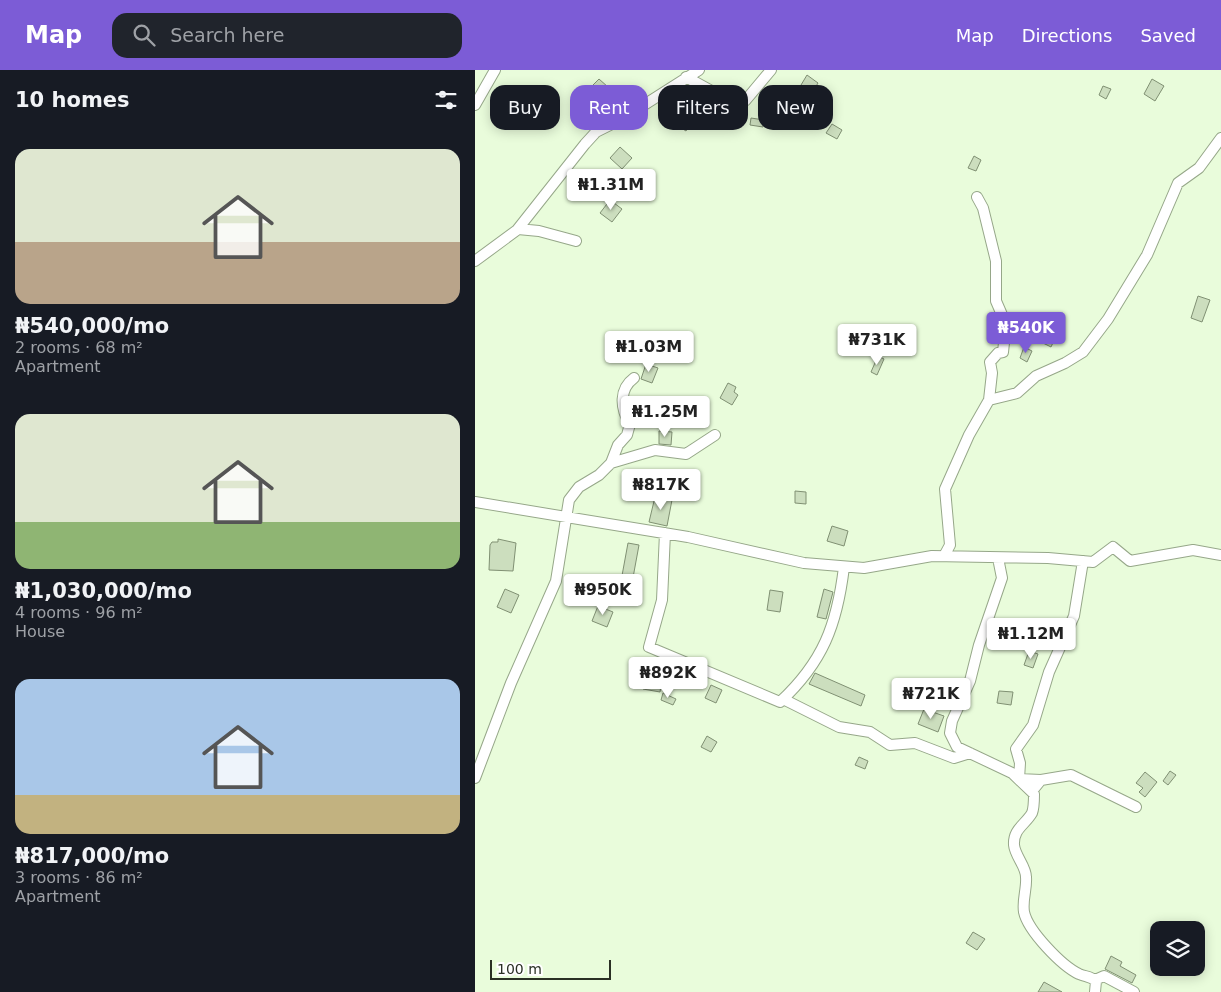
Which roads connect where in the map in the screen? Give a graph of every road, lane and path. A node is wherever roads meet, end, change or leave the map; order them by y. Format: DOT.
graph roads {
  1 [pos="495,70"];
  2 [pos="699,70"];
  3 [pos="771,70"];
  4 [pos="686,77"];
  5 [pos="475,105"];
  6 [pos="1221,138"];
  7 [pos="977,197"];
  8 [pos="518,229"];
  9 [pos="576,241"];
  10 [pos="475,261"];
  11 [pos="634,378"];
  12 [pos="989,400"];
  13 [pos="715,435"];
  14 [pos="611,463"];
  15 [pos="475,502"];
  16 [pos="565,518"];
  17 [pos="665,533"];
  18 [pos="1221,555"];
  19 [pos="944,556"];
  20 [pos="998,558"];
  21 [pos="1083,561"];
  22 [pos="844,567"];
  23 [pos="783,700"];
  24 [pos="970,753"];
  25 [pos="475,778"];
  26 [pos="1019,779"];
  27 [pos="1041,780"];
  28 [pos="1032,791"];
  29 [pos="1136,807"];
  30 [pos="1095,980"];
  31 [pos="1095,992"];
  32 [pos="1134,992"];
  1 -- 5 [label="street"];
  2 -- 4 [label="street"];
  3 -- 4 [label="street"];
  4 -- 8 [label="street"];
  6 -- 12 [label="street"];
  7 -- 12 [label="street"];
  8 -- 9 [label="street"];
  8 -- 10 [label="street"];
  11 -- 14 [label="street"];
  12 -- 19 [label="street"];
  13 -- 14 [label="street"];
  14 -- 16 [label="street"];
  15 -- 16 [label="street"];
  16 -- 17 [label="street"];
  16 -- 25 [label="street"];
  17 -- 22 [label="street"];
  17 -- 23 [label="street"];
  18 -- 21 [label="street"];
  19 -- 20 [label="street"];
  19 -- 22 [label="street"];
  20 -- 21 [label="street"];
  20 -- 24 [label="street"];
  21 -- 26 [label="street"];
  22 -- 23 [label="street"];
  23 -- 24 [label="street"];
  24 -- 26 [label="street"];
  26 -- 27 [label="street"];
  26 -- 28 [label="street"];
  27 -- 28 [label="street"];
  27 -- 29 [label="street"];
  28 -- 30 [label="street"];
  30 -- 31 [label="street"];
  30 -- 32 [label="street"];
}
